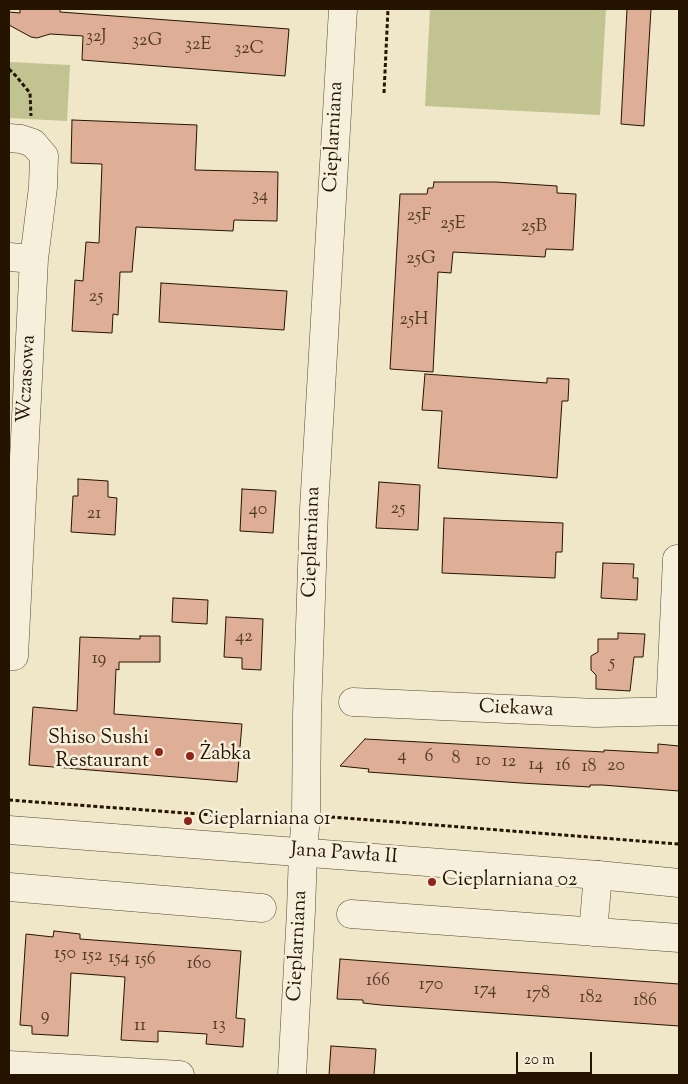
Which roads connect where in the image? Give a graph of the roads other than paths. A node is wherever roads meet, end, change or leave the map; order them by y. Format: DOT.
graph roads {
  1 [pos="342,9"];
  2 [pos="29,146"];
  3 [pos="21,258"];
  4 [pos="677,559"];
  5 [pos="9,656"];
  6 [pos="353,702"];
  7 [pos="675,711"];
  8 [pos="9,830"];
  9 [pos="303,852"];
  10 [pos="598,875"];
  11 [pos="679,882"];
  12 [pos="9,887"];
  13 [pos="262,908"];
  14 [pos="351,914"];
  15 [pos="593,932"];
  16 [pos="679,938"];
  17 [pos="9,1065"];
  18 [pos="180,1075"];
  19 [pos="292,1075"];
  1 -- 9 [label="street, Cieplarniana"];
  2 -- 3 [label="street, Wczasowa"];
  3 -- 5 [label="street, Wczasowa"];
  4 -- 7 [label="street"];
  6 -- 7 [label="street, Ciekawa"];
  8 -- 9 [label="street, Jana Pawła II"];
  9 -- 10 [label="street, Jana Pawła II"];
  9 -- 19 [label="street, Cieplarniana"];
  10 -- 11 [label="street, Jana Pawła II"];
  10 -- 15 [label="street"];
  12 -- 13 [label="street"];
  14 -- 15 [label="street"];
  15 -- 16 [label="street"];
  17 -- 18 [label="street"];
}
